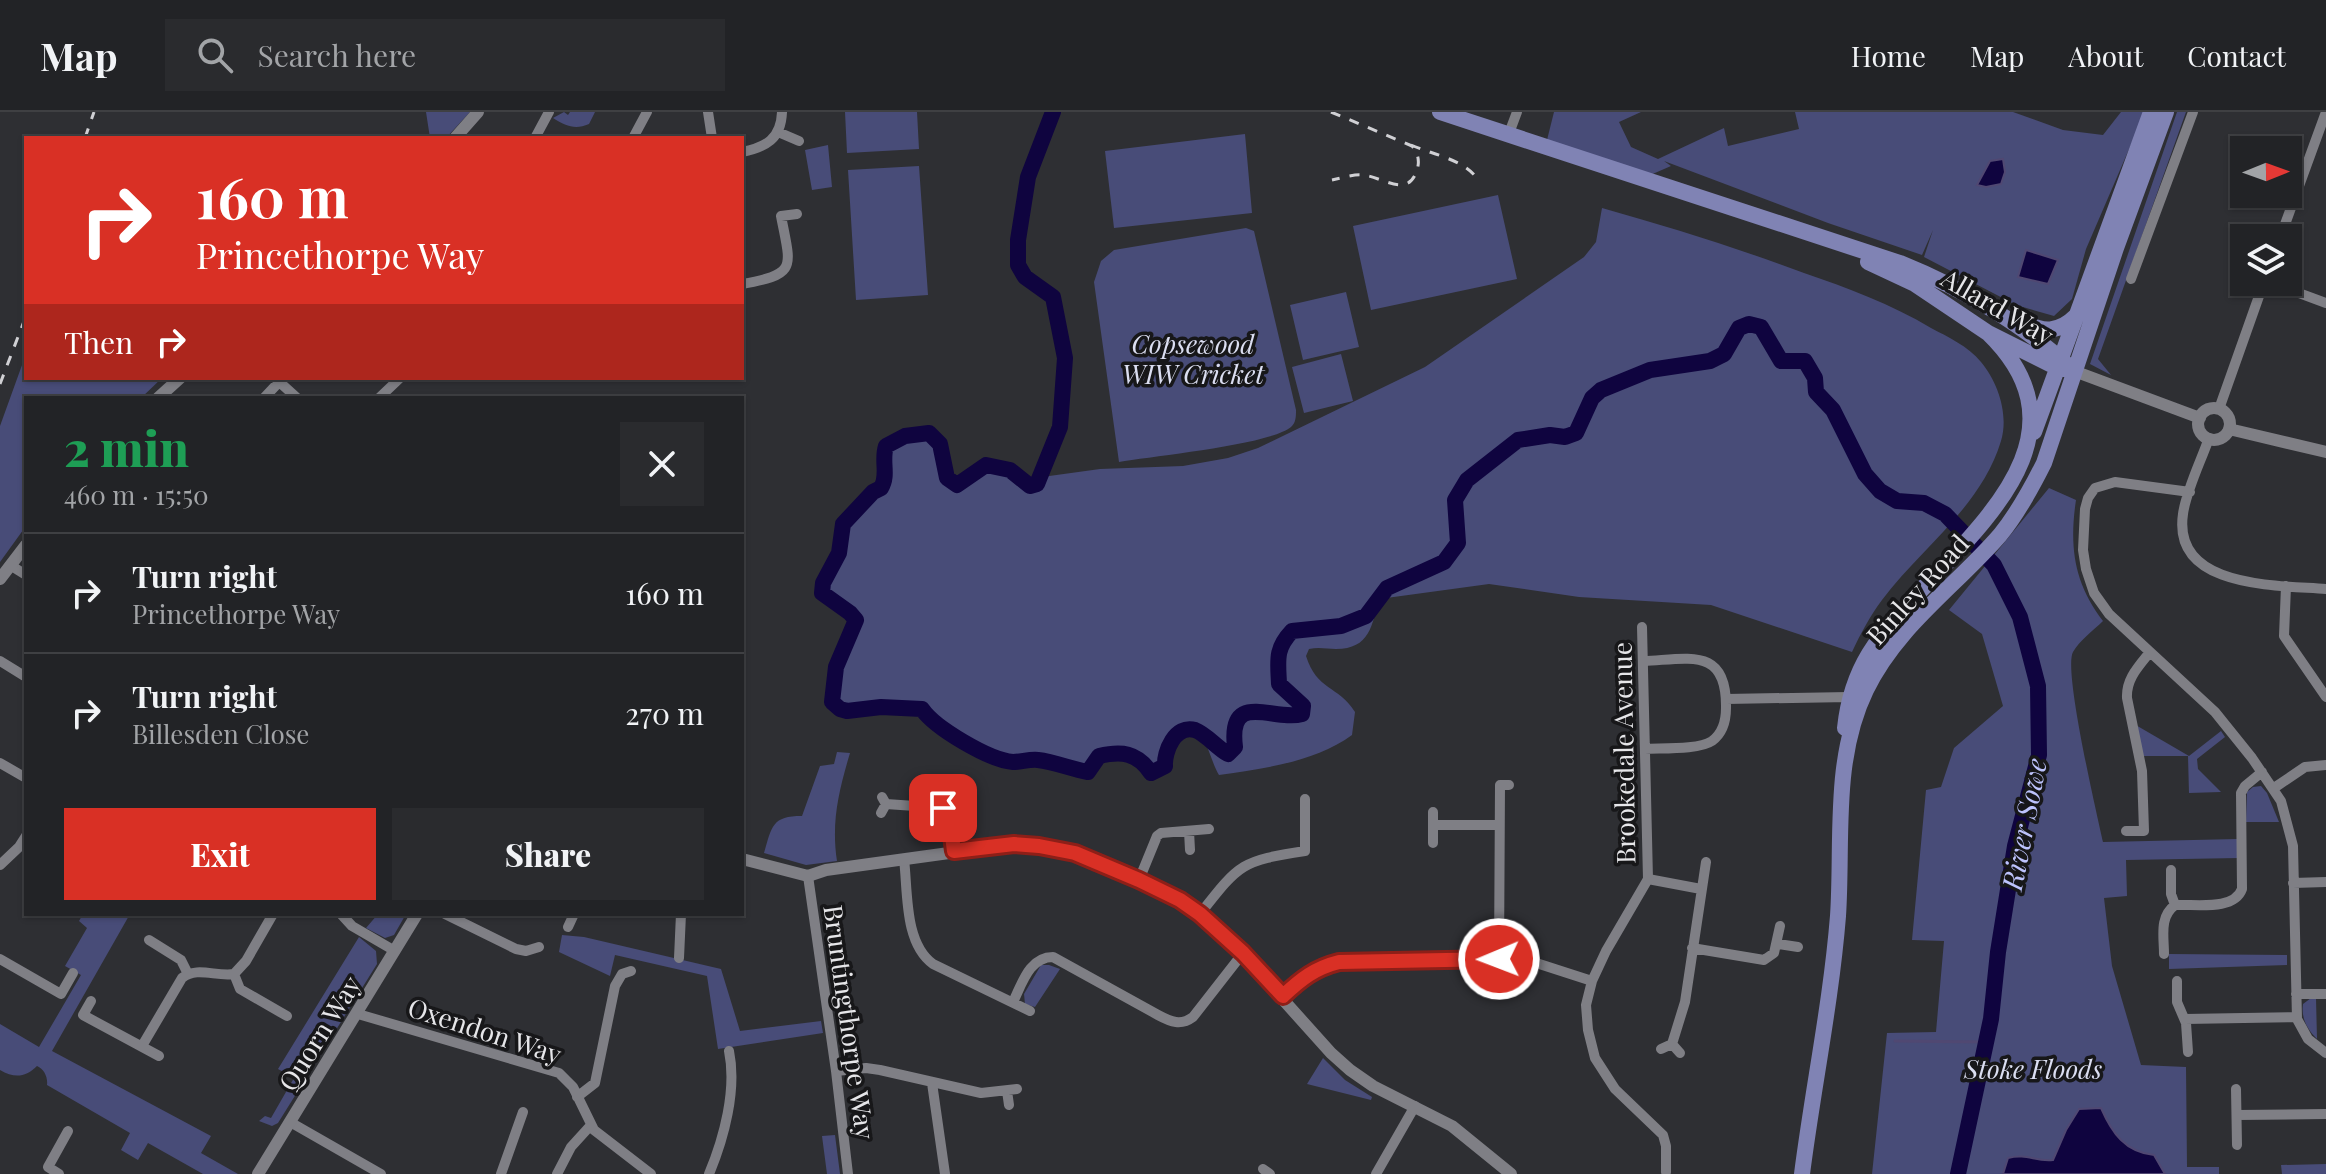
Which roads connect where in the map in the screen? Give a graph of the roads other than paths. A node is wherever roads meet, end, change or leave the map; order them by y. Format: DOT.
graph roads {
  1 [pos="478,112"];
  2 [pos="549,112"];
  3 [pos="647,112"];
  4 [pos="708,112"];
  5 [pos="782,112"];
  6 [pos="1440,112"];
  7 [pos="1517,112"];
  8 [pos="2151,112"];
  9 [pos="2166,112"];
  10 [pos="2193,112"];
  11 [pos="2326,112"];
  12 [pos="778,132"];
  13 [pos="457,136"];
  14 [pos="536,136"];
  15 [pos="634,136"];
  16 [pos="712,136"];
  17 [pos="1508,136"];
  18 [pos="799,141"];
  19 [pos="744,151"];
  20 [pos="797,214"];
  21 [pos="2285,224"];
  22 [pos="1821,238"];
  23 [pos="2131,279"];
  24 [pos="744,284"];
  25 [pos="1964,292"];
  26 [pos="2302,295"];
  27 [pos="2261,296"];
  28 [pos="2326,303"];
  29 [pos="2077,315"];
  30 [pos="1988,333"];
  31 [pos="2069,368"];
  32 [pos="178,380"];
  33 [pos="277,380"];
  34 [pos="398,380"];
  35 [pos="160,396"];
  36 [pos="295,396"];
  37 [pos="381,396"];
  38 [pos="2219,409"];
  39 [pos="2200,418"];
  40 [pos="2229,429"];
  41 [pos="2209,438"];
  42 [pos="2026,452"];
  43 [pos="2326,452"];
  44 [pos="2015,475"];
  45 [pos="2190,492"];
  46 [pos="24,548"];
  47 [pos="10,565"];
  48 [pos="24,574"];
  49 [pos="0,579"];
  50 [pos="2286,586"];
  51 [pos="2326,589"];
  52 [pos="1642,627"];
  53 [pos="2150,652"];
  54 [pos="0,661"];
  55 [pos="1644,661"];
  56 [pos="24,676"];
  57 [pos="2326,697"];
  58 [pos="1726,699"];
  59 [pos="1853,704"];
  60 [pos="1645,749"];
  61 [pos="0,763"];
  62 [pos="2326,765"];
  63 [pos="2262,772"];
  64 [pos="24,777"];
  65 [pos="1509,785"];
  66 [pos="2274,788"];
  67 [pos="1305,799"];
  68 [pos="883,805"];
  69 [pos="1433,812"];
  70 [pos="1433,825"];
  71 [pos="1499,825"];
  72 [pos="1209,829"];
  73 [pos="1189,831"];
  74 [pos="2126,831"];
  75 [pos="24,839"];
  76 [pos="1433,843"];
  77 [pos="1190,850"];
  78 [pos="954,851"];
  79 [pos="904,859"];
  80 [pos="744,860"];
  81 [pos="1706,862"];
  82 [pos="0,865"];
  83 [pos="2171,870"];
  84 [pos="808,876"];
  85 [pos="1648,879"];
  86 [pos="1139,880"];
  87 [pos="2326,882"];
  88 [pos="2293,883"];
  89 [pos="1701,889"];
  90 [pos="2175,905"];
  91 [pos="1200,914"];
  92 [pos="272,916"];
  93 [pos="343,916"];
  94 [pos="416,916"];
  95 [pos="449,916"];
  96 [pos="573,916"];
  97 [pos="681,916"];
  98 [pos="1780,926"];
  99 [pos="568,927"];
  100 [pos="149,940"];
  101 [pos="1778,944"];
  102 [pos="539,947"];
  103 [pos="1798,947"];
  104 [pos="1692,948"];
  105 [pos="395,951"];
  106 [pos="1243,953"];
  107 [pos="2164,954"];
  108 [pos="679,958"];
  109 [pos="0,959"];
  110 [pos="1499,959"];
  111 [pos="631,971"];
  112 [pos="73,973"];
  113 [pos="188,974"];
  114 [pos="234,974"];
  115 [pos="1592,981"];
  116 [pos="2177,981"];
  117 [pos="2296,994"];
  118 [pos="2326,994"];
  119 [pos="1283,996"];
  120 [pos="91,1001"];
  121 [pos="1013,1002"];
  122 [pos="1030,1011"];
  123 [pos="358,1014"];
  124 [pos="287,1016"];
  125 [pos="2297,1017"];
  126 [pos="2185,1019"];
  127 [pos="142,1046"];
  128 [pos="729,1051"];
  129 [pos="2188,1052"];
  130 [pos="1680,1053"];
  131 [pos="2326,1053"];
  132 [pos="159,1056"];
  133 [pos="836,1071"];
  134 [pos="932,1083"];
  135 [pos="2236,1089"];
  136 [pos="577,1097"];
  137 [pos="1009,1105"];
  138 [pos="1415,1106"];
  139 [pos="523,1112"];
  140 [pos="2326,1114"];
  141 [pos="2237,1115"];
  142 [pos="290,1122"];
  143 [pos="591,1125"];
  144 [pos="68,1131"];
  145 [pos="2237,1145"];
  146 [pos="46,1171"];
  147 [pos="1663,1173"];
  148 [pos="59,1174"];
  149 [pos="258,1174"];
  150 [pos="381,1174"];
  151 [pos="501,1174"];
  152 [pos="557,1174"];
  153 [pos="651,1174"];
  154 [pos="709,1174"];
  155 [pos="848,1174"];
  156 [pos="945,1174"];
  157 [pos="1376,1174"];
  158 [pos="1511,1174"];
  159 [pos="1679,1174"];
  160 [pos="1802,1174"];
  1 -- 13 [label="street"];
  2 -- 14 [label="street"];
  3 -- 15 [label="street"];
  4 -- 16 [label="street"];
  5 -- 12 [label="street"];
  6 -- 17 [label="main road, Allard Way"];
  7 -- 17 [label="street"];
  8 -- 29 [label="main road, Binley Road"];
  9 -- 31 [label="main road, Binley Road"];
  10 -- 23 [label="street"];
  11 -- 21 [label="street"];
  12 -- 18 [label="street"];
  12 -- 19 [label="street"];
  17 -- 22 [label="main road, Allard Way"];
  20 -- 24 [label="street"];
  22 -- 25 [label="main road, Allard Way"];
  22 -- 30 [label="main road, Allard Way"];
  25 -- 29 [label="main road, Allard Way"];
  25 -- 31 [label="main road, Allard Way"];
  26 -- 28 [label="street"];
  27 -- 38 [label="street"];
  29 -- 31 [label="main road, Binley Road"];
  30 -- 31 [label="main road, Allard Way"];
  30 -- 42 [label="main road"];
  31 -- 39 [label="street"];
  31 -- 42 [label="main road, Binley Road"];
  31 -- 44 [label="main road"];
  31 -- 59 [label="main road, Binley Road"];
  32 -- 35 [label="street"];
  33 -- 36 [label="street"];
  34 -- 37 [label="street"];
  38 -- 39 [label="street"];
  38 -- 40 [label="street"];
  39 -- 41 [label="street"];
  40 -- 41 [label="street"];
  40 -- 43 [label="street"];
  41 -- 45 [label="street"];
  42 -- 44 [label="main road"];
  44 -- 59 [label="main road"];
  45 -- 50 [label="street"];
  45 -- 53 [label="street"];
  46 -- 47 [label="street"];
  47 -- 48 [label="street"];
  47 -- 49 [label="street"];
  50 -- 51 [label="street"];
  50 -- 57 [label="street"];
  52 -- 55 [label="street, Brookedale Avenue"];
  53 -- 63 [label="street"];
  53 -- 74 [label="street"];
  54 -- 56 [label="street"];
  55 -- 58 [label="street"];
  55 -- 60 [label="street, Brookedale Avenue"];
  58 -- 59 [label="street"];
  58 -- 60 [label="street"];
  59 -- 160 [label="main road"];
  60 -- 85 [label="street, Brookedale Avenue"];
  61 -- 64 [label="street"];
  62 -- 66 [label="street"];
  63 -- 66 [label="street"];
  63 -- 90 [label="street"];
  65 -- 71 [label="street"];
  66 -- 88 [label="street"];
  67 -- 91 [label="street"];
  68 -- 78 [label="street"];
  69 -- 70 [label="street"];
  70 -- 71 [label="street"];
  70 -- 76 [label="street"];
  71 -- 110 [label="street"];
  72 -- 73 [label="street"];
  73 -- 77 [label="street"];
  73 -- 86 [label="street"];
  75 -- 82 [label="street"];
  78 -- 79 [label="street"];
  78 -- 86 [label="street"];
  79 -- 84 [label="street"];
  79 -- 121 [label="street"];
  80 -- 84 [label="street"];
  81 -- 89 [label="street"];
  83 -- 90 [label="street"];
  84 -- 133 [label="street, Bruntingthorpe Way"];
  85 -- 89 [label="street"];
  85 -- 115 [label="street"];
  86 -- 91 [label="street"];
  87 -- 88 [label="street"];
  88 -- 117 [label="street"];
  89 -- 104 [label="street"];
  90 -- 107 [label="street"];
  91 -- 106 [label="street"];
  92 -- 114 [label="street"];
  93 -- 105 [label="street"];
  94 -- 105 [label="street, Quorn Way"];
  95 -- 102 [label="street"];
  96 -- 99 [label="street"];
  97 -- 108 [label="street"];
  98 -- 101 [label="street"];
  100 -- 113 [label="street"];
  101 -- 103 [label="street"];
  101 -- 104 [label="street"];
  104 -- 130 [label="street"];
  105 -- 123 [label="street, Quorn Way"];
  106 -- 119 [label="street"];
  106 -- 121 [label="street"];
  109 -- 112 [label="street"];
  110 -- 115 [label="street"];
  110 -- 119 [label="street"];
  111 -- 136 [label="street"];
  113 -- 114 [label="street"];
  113 -- 127 [label="street"];
  114 -- 124 [label="street"];
  115 -- 147 [label="street"];
  116 -- 126 [label="street"];
  117 -- 118 [label="street"];
  117 -- 125 [label="street"];
  119 -- 138 [label="street"];
  120 -- 127 [label="street"];
  121 -- 122 [label="street"];
  123 -- 136 [label="street, Oxendon Way"];
  123 -- 142 [label="street, Quorn Way"];
  125 -- 126 [label="street"];
  125 -- 131 [label="street"];
  126 -- 129 [label="street"];
  127 -- 132 [label="street"];
  128 -- 154 [label="street"];
  133 -- 134 [label="street"];
  133 -- 155 [label="street, Bruntingthorpe Way"];
  134 -- 137 [label="street"];
  134 -- 156 [label="street"];
  135 -- 141 [label="street"];
  136 -- 143 [label="street, Oxendon Way"];
  138 -- 157 [label="street"];
  138 -- 158 [label="street"];
  139 -- 151 [label="street"];
  140 -- 141 [label="street"];
  141 -- 145 [label="street"];
  142 -- 149 [label="street, Quorn Way"];
  142 -- 150 [label="street"];
  143 -- 152 [label="street"];
  143 -- 153 [label="street, Oxendon Way"];
  144 -- 146 [label="street"];
  146 -- 148 [label="street"];
  147 -- 159 [label="street"];
}
